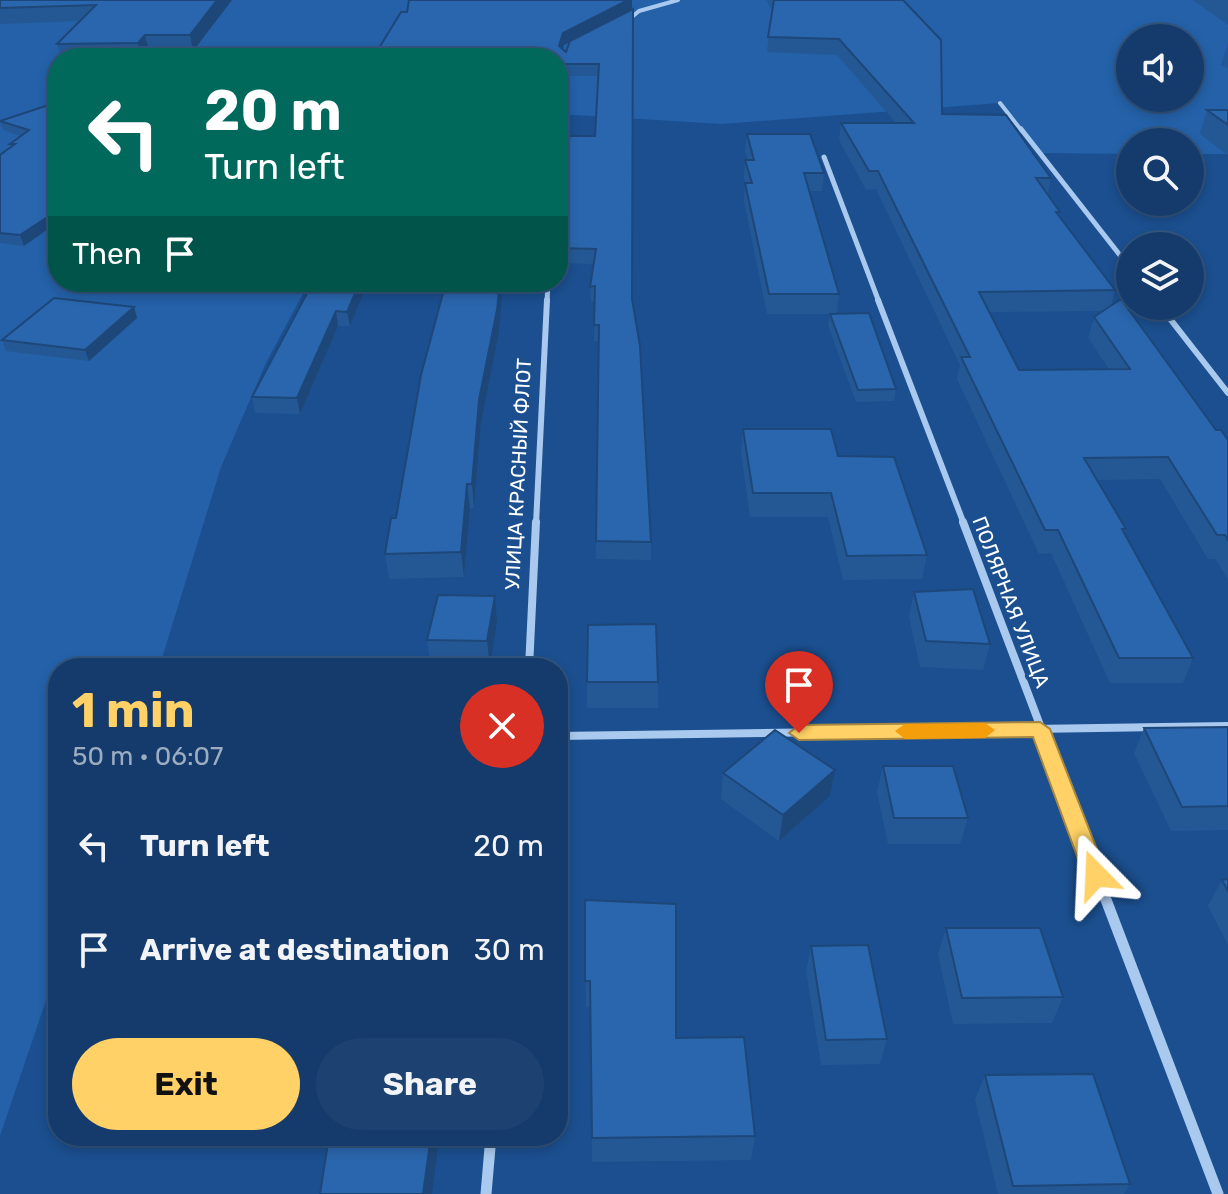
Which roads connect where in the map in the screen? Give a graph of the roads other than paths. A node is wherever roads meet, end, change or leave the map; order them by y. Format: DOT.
graph roads {
  1 [pos="678,0"];
  2 [pos="615,26"];
  3 [pos="1000,103"];
  4 [pos="824,157"];
  5 [pos="1116,250"];
  6 [pos="548,292"];
  7 [pos="1171,320"];
  8 [pos="1228,393"];
  9 [pos="529,658"];
  10 [pos="1228,726"];
  11 [pos="1040,729"];
  12 [pos="568,736"];
  13 [pos="490,1146"];
  14 [pos="486,1194"];
  15 [pos="1218,1194"];
  1 -- 2 [label="street"];
  3 -- 5 [label="street"];
  4 -- 11 [label="street, ПОЛЯРНАЯ УЛИЦА"];
  6 -- 9 [label="street, УЛИЦА КРАСНЫЙ ФЛОТ"];
  7 -- 8 [label="street"];
  10 -- 11 [label="street"];
  11 -- 12 [label="street"];
  11 -- 15 [label="street, ПОЛЯРНАЯ УЛИЦА"];
  13 -- 14 [label="street"];
}
